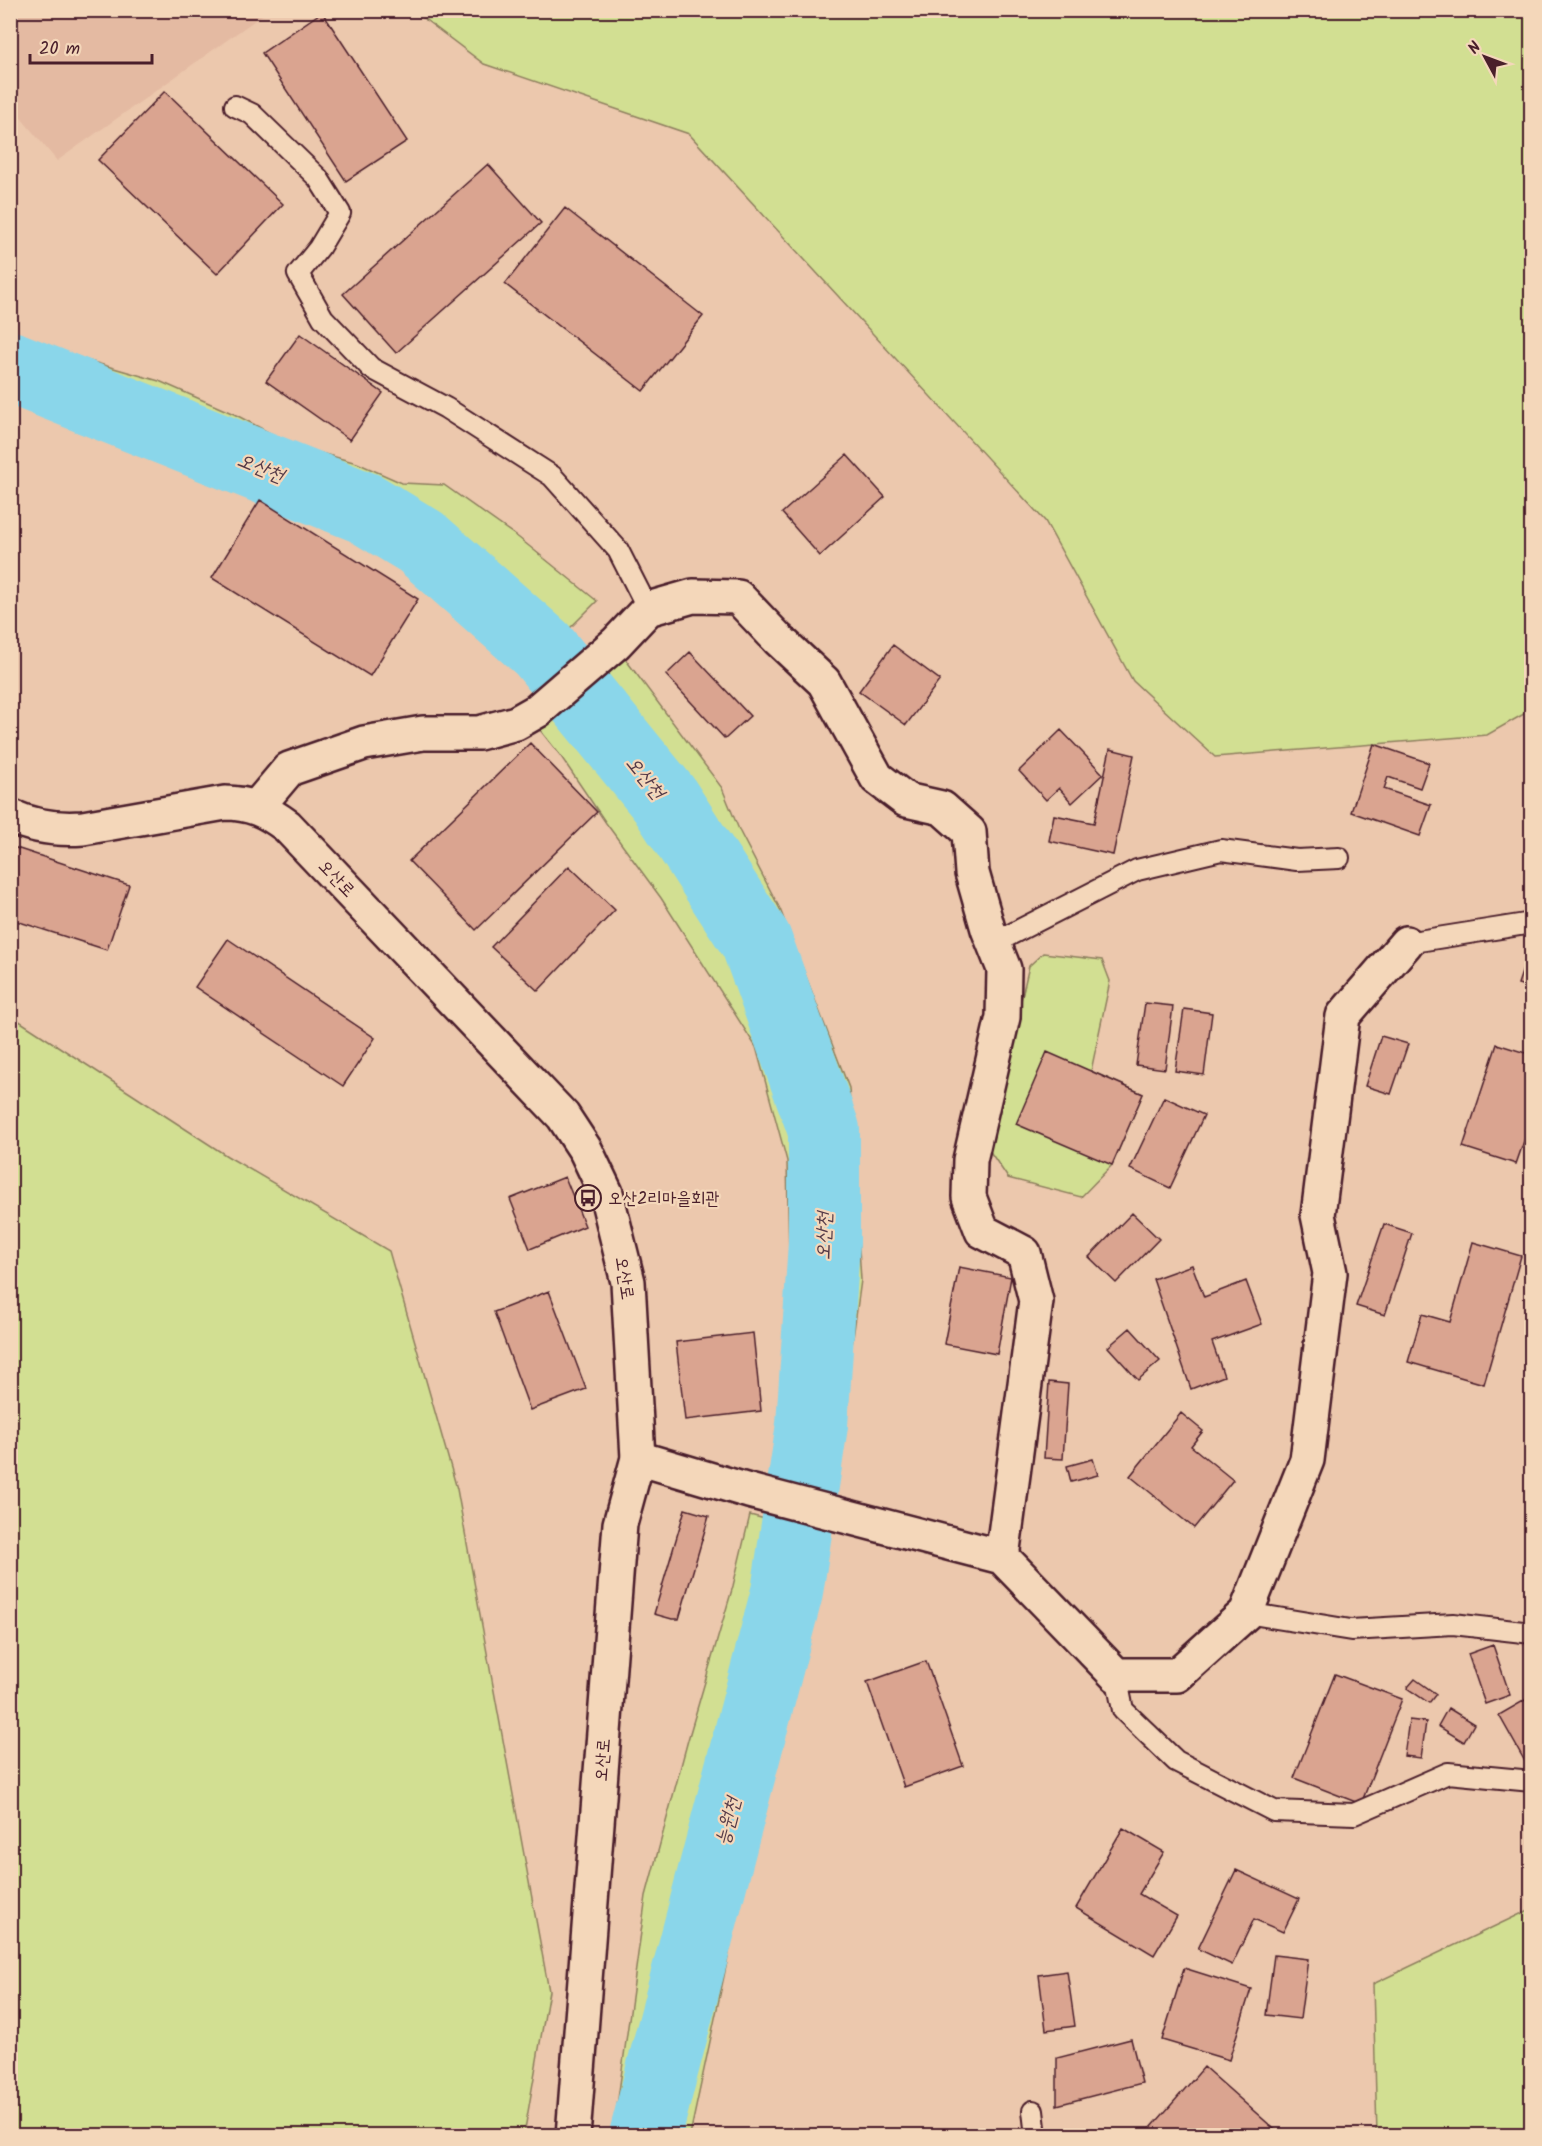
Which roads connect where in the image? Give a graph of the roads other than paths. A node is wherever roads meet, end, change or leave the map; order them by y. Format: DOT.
graph roads {
  1 [pos="235,106"];
  2 [pos="648,609"];
  3 [pos="257,807"];
  4 [pos="10,816"];
  5 [pos="1339,858"];
  6 [pos="1532,923"];
  7 [pos="994,943"];
  8 [pos="1406,943"];
  9 [pos="638,1458"];
  10 [pos="1002,1557"];
  11 [pos="1246,1613"];
  12 [pos="1532,1633"];
  13 [pos="1116,1675"];
  14 [pos="1532,1781"];
  15 [pos="1033,2111"];
  16 [pos="573,2136"];
  17 [pos="1036,2136"];
  1 -- 2 [label="lane"];
  2 -- 3 [label="street"];
  2 -- 7 [label="street"];
  3 -- 4 [label="street, 오산로"];
  3 -- 9 [label="street, 오산로"];
  5 -- 7 [label="lane"];
  6 -- 8 [label="lane"];
  7 -- 10 [label="street"];
  8 -- 11 [label="street"];
  9 -- 10 [label="street"];
  9 -- 16 [label="street, 오산로"];
  10 -- 13 [label="street"];
  11 -- 12 [label="lane"];
  11 -- 13 [label="street"];
  13 -- 14 [label="lane"];
  15 -- 17 [label="lane"];
}
